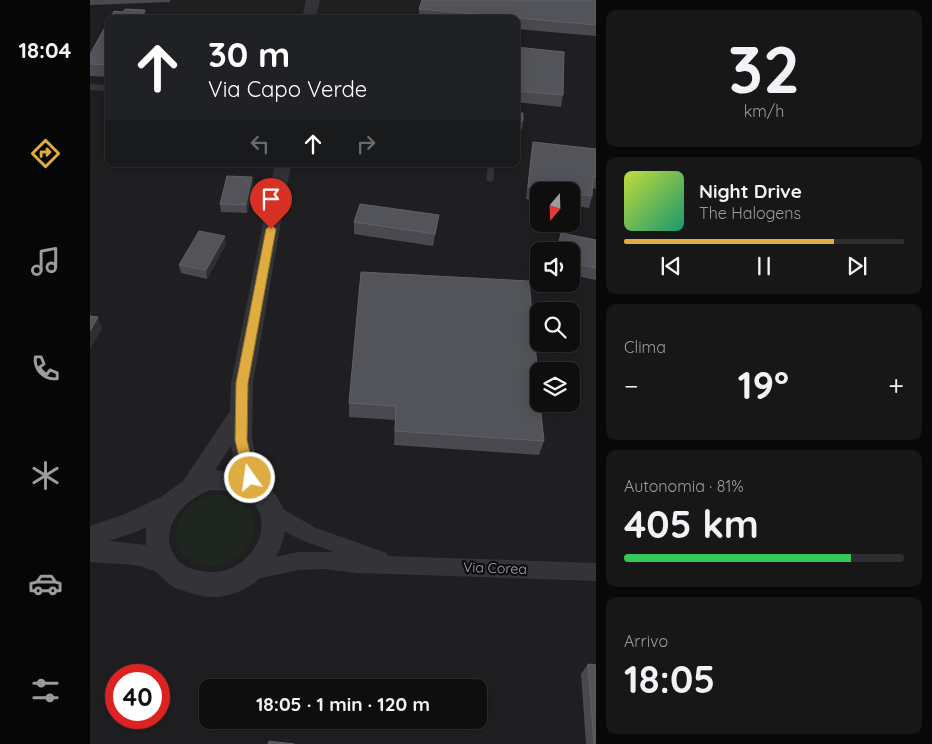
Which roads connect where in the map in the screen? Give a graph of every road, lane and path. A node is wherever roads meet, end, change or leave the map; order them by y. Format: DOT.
graph roads {
  1 [pos="313,0"];
  2 [pos="310,15"];
  3 [pos="90,88"];
  4 [pos="105,88"];
  5 [pos="282,167"];
  6 [pos="491,167"];
  7 [pos="490,180"];
  8 [pos="241,413"];
  9 [pos="192,486"];
  10 [pos="253,488"];
  11 [pos="168,505"];
  12 [pos="272,511"];
  13 [pos="90,537"];
  14 [pos="90,551"];
  15 [pos="165,563"];
  16 [pos="394,564"];
  17 [pos="251,571"];
  18 [pos="596,572"];
  1 -- 2 [label="street"];
  3 -- 4 [label="street"];
  5 -- 8 [label="street"];
  6 -- 7 [label="lane"];
  8 -- 9 [label="street"];
  8 -- 10 [label="street"];
  9 -- 10 [label="street"];
  9 -- 11 [label="street"];
  10 -- 12 [label="street"];
  11 -- 13 [label="street"];
  11 -- 15 [label="street"];
  12 -- 16 [label="street"];
  12 -- 17 [label="street"];
  14 -- 15 [label="street"];
  15 -- 17 [label="street"];
  16 -- 17 [label="street"];
  16 -- 18 [label="street, Via Corea"];
}
